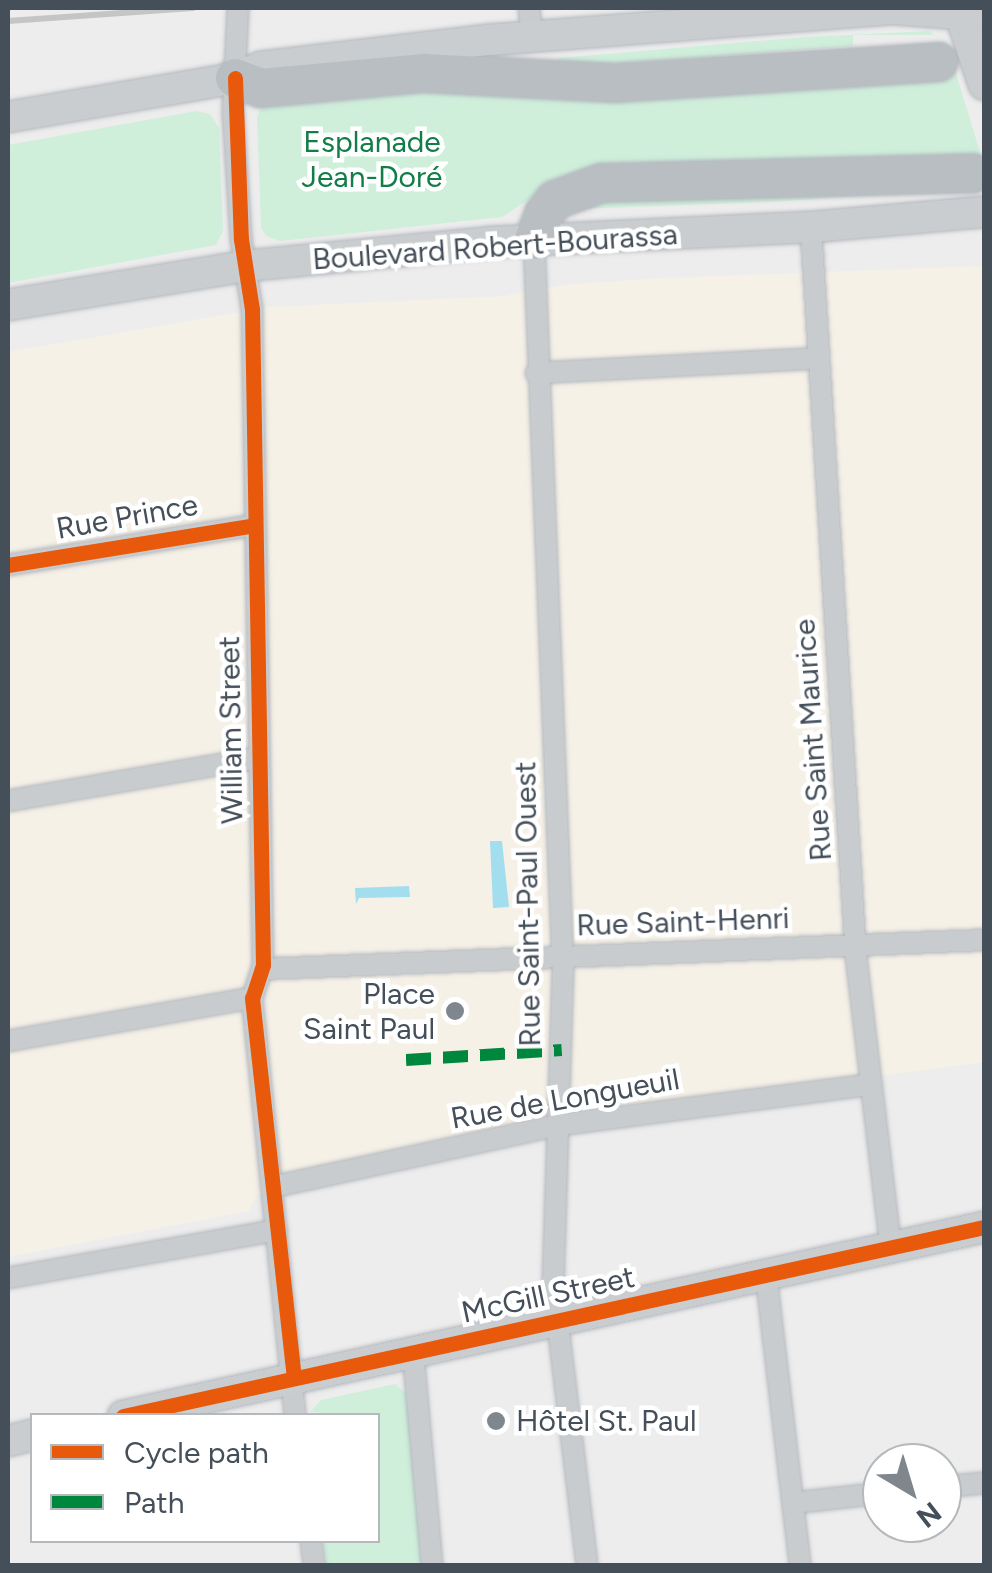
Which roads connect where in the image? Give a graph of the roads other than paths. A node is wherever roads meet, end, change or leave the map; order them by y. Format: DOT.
graph roads {
  1 [pos="238,8"];
  2 [pos="803,11"];
  3 [pos="967,12"];
  4 [pos="530,22"];
  5 [pos="938,62"];
  6 [pos="235,78"];
  7 [pos="984,85"];
  8 [pos="8,117"];
  9 [pos="973,173"];
  10 [pos="984,212"];
  11 [pos="811,227"];
  12 [pos="534,240"];
  13 [pos="245,266"];
  14 [pos="8,306"];
  15 [pos="819,358"];
  16 [pos="536,373"];
  17 [pos="255,524"];
  18 [pos="8,565"];
  19 [pos="258,758"];
  20 [pos="8,801"];
  21 [pos="984,940"];
  22 [pos="856,946"];
  23 [pos="562,956"];
  24 [pos="263,969"];
  25 [pos="252,998"];
  26 [pos="8,1041"];
  27 [pos="870,1084"];
  28 [pos="560,1126"];
  29 [pos="272,1187"];
  30 [pos="984,1227"];
  31 [pos="277,1230"];
  32 [pos="891,1248"];
  33 [pos="766,1275"];
  34 [pos="8,1278"];
  35 [pos="557,1320"];
  36 [pos="414,1352"];
  37 [pos="294,1378"];
  38 [pos="136,1413"];
  39 [pos="294,1413"];
  40 [pos="862,1496"];
  41 [pos="793,1502"];
  42 [pos="432,1566"];
  43 [pos="587,1566"];
  44 [pos="800,1566"];
  1 -- 6 [label="street, William Street"];
  2 -- 3 [label="main road"];
  2 -- 4 [label="main road"];
  3 -- 7 [label="main road"];
  4 -- 6 [label="main road"];
  5 -- 6 [label="highway"];
  6 -- 8 [label="main road"];
  6 -- 13 [label="street, William Street"];
  9 -- 12 [label="highway"];
  10 -- 11 [label="main road, Boulevard Robert-Bourassa"];
  11 -- 12 [label="main road, Boulevard Robert-Bourassa"];
  11 -- 15 [label="street, Rue Saint Maurice"];
  12 -- 13 [label="main road, Boulevard Robert-Bourassa"];
  12 -- 16 [label="street, Rue Saint-Paul Ouest"];
  13 -- 14 [label="main road, Boulevard Robert-Bourassa"];
  13 -- 17 [label="street, William Street"];
  15 -- 16 [label="street"];
  15 -- 22 [label="street, Rue Saint Maurice"];
  16 -- 23 [label="street, Rue Saint-Paul Ouest"];
  17 -- 18 [label="street, Rue Prince"];
  17 -- 19 [label="street, William Street"];
  19 -- 20 [label="street"];
  19 -- 24 [label="street, William Street"];
  21 -- 22 [label="street, Rue Saint-Henri"];
  22 -- 23 [label="street, Rue Saint-Henri"];
  22 -- 27 [label="street, Rue Saint Maurice"];
  23 -- 24 [label="street, Rue Saint-Henri"];
  23 -- 28 [label="street, Rue Saint-Paul Ouest"];
  24 -- 25 [label="street, William Street"];
  25 -- 26 [label="street"];
  25 -- 29 [label="street, William Street"];
  27 -- 28 [label="street, Rue de Longueuil"];
  27 -- 32 [label="street, Rue Saint Maurice"];
  28 -- 29 [label="street, Rue de Longueuil"];
  28 -- 35 [label="street, Rue Saint-Paul Ouest"];
  29 -- 31 [label="street, William Street"];
  30 -- 32 [label="main road, McGill Street"];
  31 -- 34 [label="street"];
  31 -- 37 [label="street, William Street"];
  32 -- 33 [label="main road, McGill Street"];
  33 -- 35 [label="main road, McGill Street"];
  33 -- 41 [label="street"];
  35 -- 36 [label="main road, McGill Street"];
  35 -- 43 [label="street, Rue Saint-Paul Ouest"];
  36 -- 37 [label="main road, McGill Street"];
  36 -- 42 [label="street"];
  37 -- 38 [label="main road, McGill Street"];
  37 -- 39 [label="street, William Street"];
  40 -- 41 [label="street"];
  41 -- 44 [label="street"];
}
